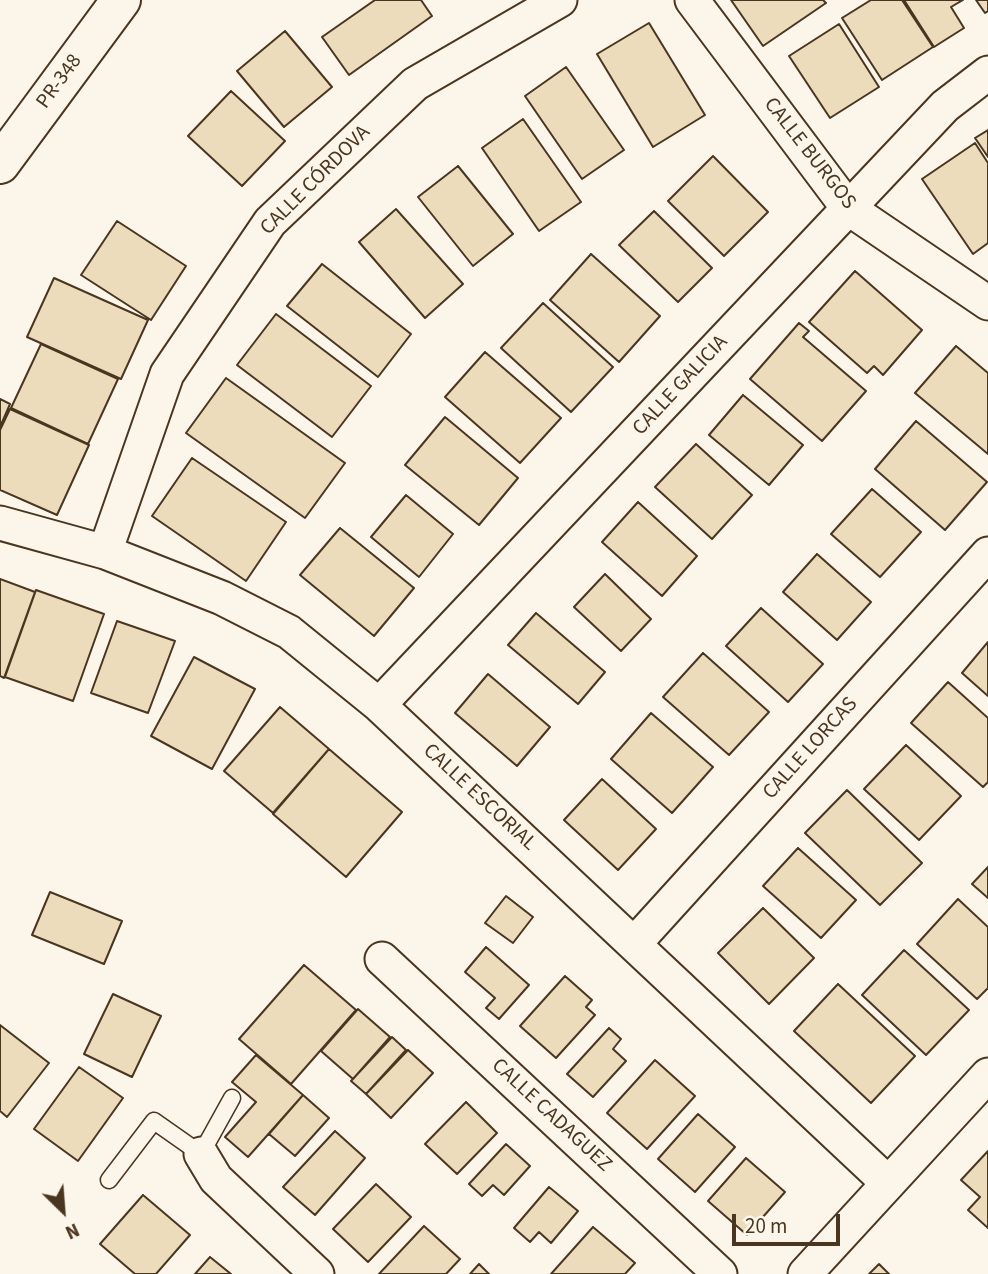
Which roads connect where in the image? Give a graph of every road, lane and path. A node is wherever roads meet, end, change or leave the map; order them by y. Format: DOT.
graph roads {
  1 [pos="121,0"];
  2 [pos="560,0"];
  3 [pos="692,0"];
  4 [pos="988,73"];
  5 [pos="0,164"];
  6 [pos="848,208"];
  7 [pos="988,303"];
  8 [pos="0,523"];
  9 [pos="105,552"];
  10 [pos="988,554"];
  11 [pos="379,705"];
  12 [pos="635,943"];
  13 [pos="382,959"];
  14 [pos="988,1075"];
  15 [pos="232,1098"];
  16 [pos="201,1154"];
  17 [pos="109,1180"];
  18 [pos="888,1183"];
  19 [pos="317,1274"];
  20 [pos="720,1274"];
  21 [pos="804,1274"];
  1 -- 5 [label="street, PR-348 / PR-348"];
  2 -- 9 [label="street, CALLE CÓRDOVA"];
  3 -- 6 [label="street, CALLE BURGOS"];
  4 -- 6 [label="street, CALLE GALICIA"];
  6 -- 7 [label="street, CALLE BURGOS"];
  6 -- 11 [label="street, CALLE GALICIA"];
  8 -- 9 [label="street, CALLE ESCORIAL"];
  9 -- 11 [label="street, CALLE ESCORIAL"];
  10 -- 12 [label="street, CALLE LORCAS"];
  11 -- 12 [label="street, CALLE ESCORIAL"];
  12 -- 18 [label="street, CALLE ESCORIAL"];
  13 -- 20 [label="street, CALLE CADAGUEZ"];
  14 -- 18 [label="street"];
  15 -- 16 [label="lane"];
  16 -- 17 [label="lane"];
  16 -- 19 [label="street"];
  18 -- 21 [label="street"];
}
